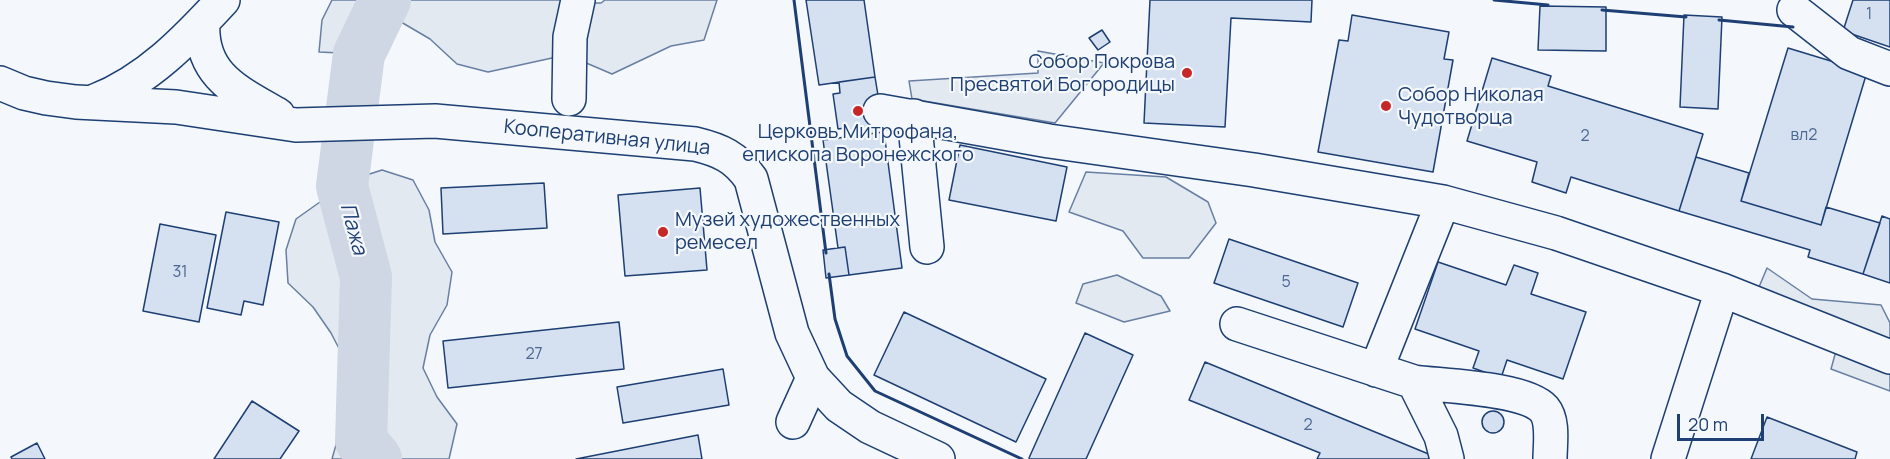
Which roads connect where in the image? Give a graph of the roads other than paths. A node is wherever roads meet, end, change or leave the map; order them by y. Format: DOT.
graph roads {
  1 [pos="578,0"];
  2 [pos="1794,10"];
  3 [pos="213,11"];
  4 [pos="1890,69"];
  5 [pos="2,88"];
  6 [pos="569,99"];
  7 [pos="93,102"];
  8 [pos="880,111"];
  9 [pos="914,116"];
  10 [pos="296,126"];
  11 [pos="1443,202"];
  12 [pos="927,247"];
  13 [pos="1722,290"];
  14 [pos="1238,324"];
  15 [pos="1890,357"];
  16 [pos="1376,370"];
  17 [pos="813,378"];
  18 [pos="1414,382"];
  19 [pos="793,422"];
  20 [pos="934,458"];
  21 [pos="1447,459"];
  22 [pos="1550,459"];
  23 [pos="1668,459"];
  1 -- 6 [label="main road"];
  2 -- 4 [label="main road"];
  3 -- 7 [label="main road"];
  3 -- 10 [label="main road"];
  5 -- 7 [label="main road, Кооперативная улица"];
  7 -- 10 [label="main road, Кооперативная улица"];
  8 -- 9 [label="main road"];
  9 -- 11 [label="main road"];
  9 -- 12 [label="main road"];
  10 -- 17 [label="main road, Кооперативная улица"];
  11 -- 13 [label="main road"];
  11 -- 16 [label="main road"];
  13 -- 15 [label="main road"];
  13 -- 23 [label="main road"];
  14 -- 16 [label="main road"];
  16 -- 18 [label="main road"];
  17 -- 19 [label="main road"];
  17 -- 20 [label="main road, Кооперативная улица"];
  18 -- 21 [label="main road"];
  18 -- 22 [label="main road"];
}
